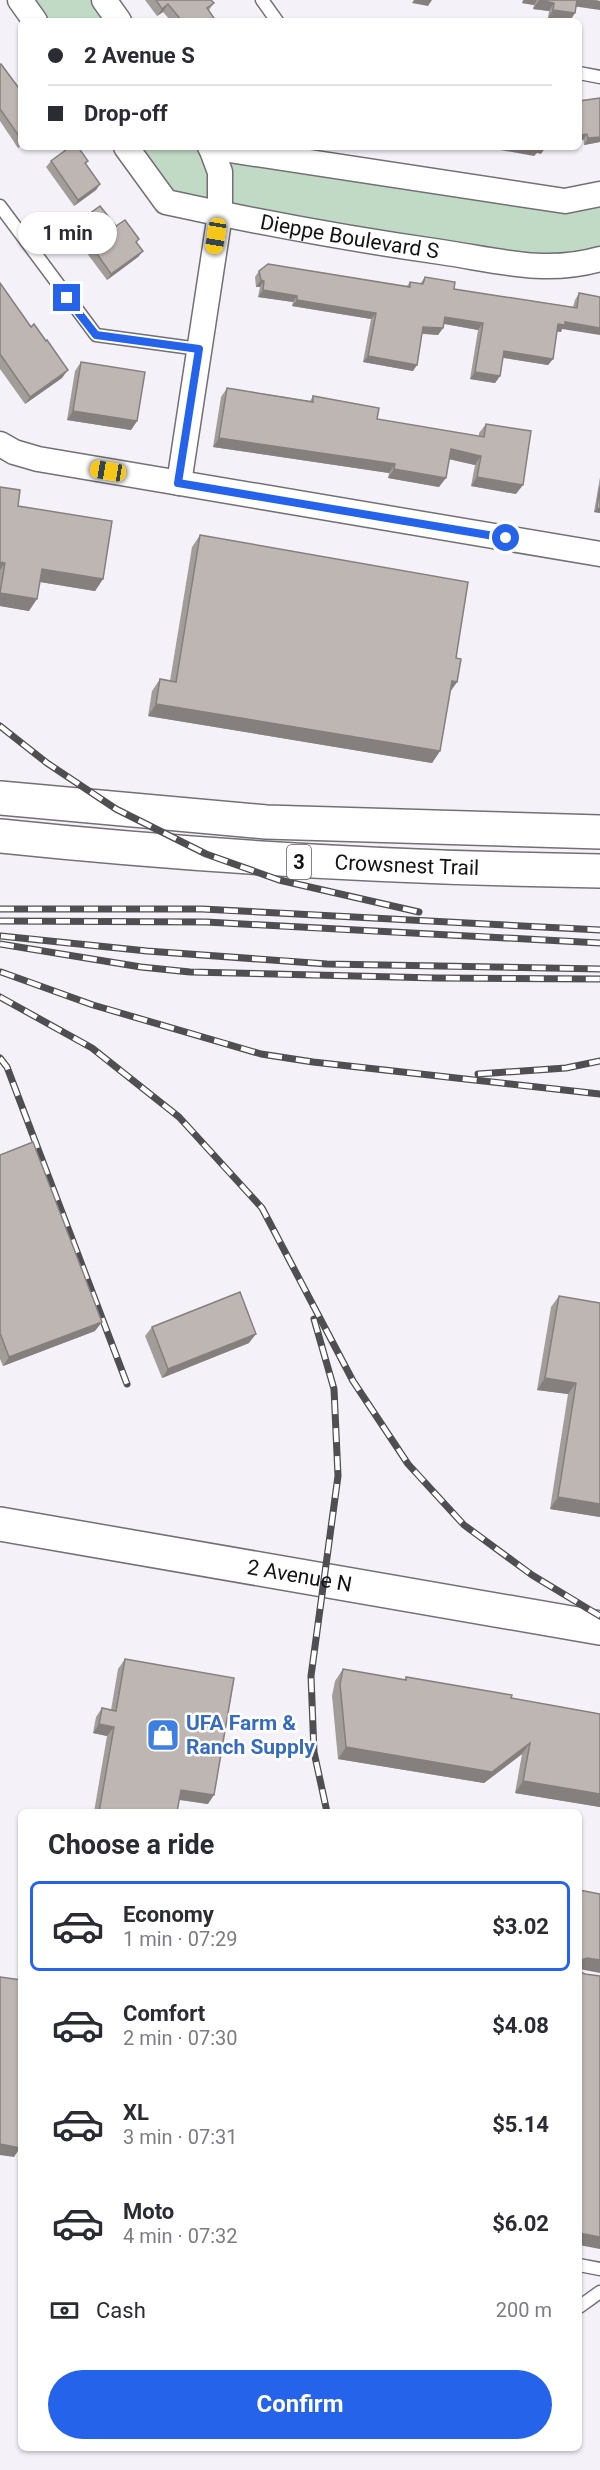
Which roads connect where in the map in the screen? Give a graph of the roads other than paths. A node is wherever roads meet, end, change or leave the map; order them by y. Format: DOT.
graph roads {
  1 [pos="20,0"];
  2 [pos="104,0"];
  3 [pos="262,0"];
  4 [pos="33,18"];
  5 [pos="117,18"];
  6 [pos="275,18"];
  7 [pos="582,74"];
  8 [pos="600,77"];
  9 [pos="128,150"];
  10 [pos="212,150"];
  11 [pos="224,150"];
  12 [pos="600,194"];
  13 [pos="0,206"];
  14 [pos="220,214"];
  15 [pos="600,259"];
  16 [pos="199,349"];
  17 [pos="7,448"];
  18 [pos="178,483"];
  19 [pos="600,554"];
  20 [pos="0,798"];
  21 [pos="600,832"];
  22 [pos="0,836"];
  23 [pos="600,871"];
  24 [pos="0,1524"];
  25 [pos="600,1628"];
  26 [pos="582,2266"];
  27 [pos="600,2269"];
  28 [pos="600,2292"];
  29 [pos="582,2305"];
  1 -- 4 [label="street"];
  2 -- 5 [label="street"];
  3 -- 6 [label="lane"];
  7 -- 8 [label="lane"];
  9 -- 14 [label="street, Dieppe Boulevard S"];
  10 -- 14 [label="street"];
  11 -- 12 [label="street"];
  13 -- 16 [label="lane"];
  14 -- 15 [label="street, Dieppe Boulevard S"];
  14 -- 16 [label="street"];
  16 -- 18 [label="street"];
  17 -- 18 [label="street"];
  18 -- 19 [label="street"];
  20 -- 21 [label="main road, Crowsnest Trail / 3"];
  22 -- 23 [label="main road, Crowsnest Trail / 3"];
  24 -- 25 [label="main road, 2 Avenue N"];
  26 -- 27 [label="lane"];
  28 -- 29 [label="lane"];
}
